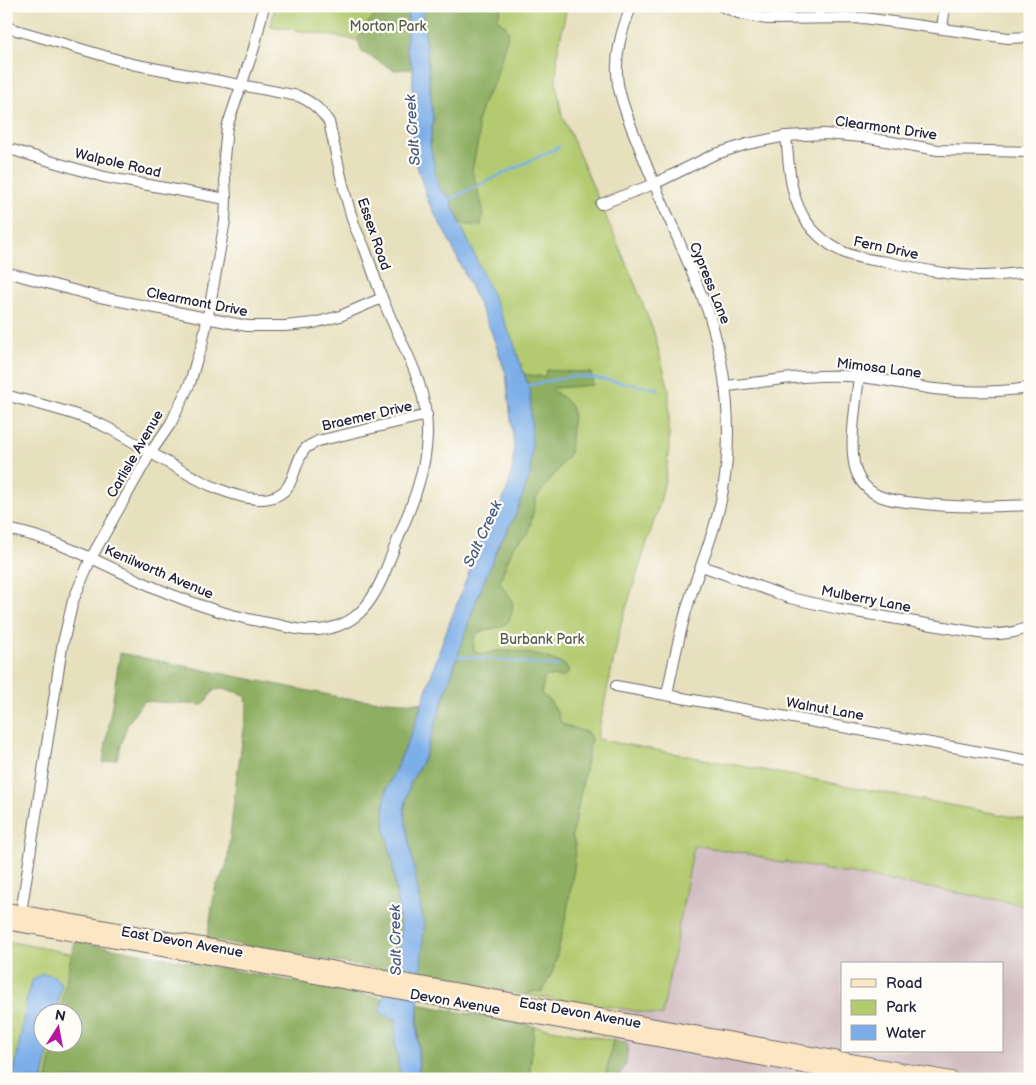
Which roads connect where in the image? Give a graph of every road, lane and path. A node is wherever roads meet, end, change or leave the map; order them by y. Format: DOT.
graph roads {
  1 [pos="264,6"];
  2 [pos="632,6"];
  3 [pos="721,6"];
  4 [pos="820,6"];
  5 [pos="945,6"];
  6 [pos="820,18"];
  7 [pos="6,27"];
  8 [pos="942,28"];
  9 [pos="1030,37"];
  10 [pos="242,86"];
  11 [pos="786,136"];
  12 [pos="6,148"];
  13 [pos="1030,152"];
  14 [pos="654,184"];
  15 [pos="226,199"];
  16 [pos="600,204"];
  17 [pos="6,272"];
  18 [pos="1030,272"];
  19 [pos="382,298"];
  20 [pos="207,318"];
  21 [pos="859,377"];
  22 [pos="726,386"];
  23 [pos="1030,388"];
  24 [pos="6,395"];
  25 [pos="427,416"];
  26 [pos="151,452"];
  27 [pos="1030,504"];
  28 [pos="6,529"];
  29 [pos="91,558"];
  30 [pos="702,566"];
  31 [pos="1030,627"];
  32 [pos="303,630"];
  33 [pos="616,686"];
  34 [pos="667,694"];
  35 [pos="1030,761"];
  36 [pos="6,910"];
  37 [pos="21,913"];
  38 [pos="6,922"];
  39 [pos="368,980"];
  40 [pos="443,994"];
  41 [pos="873,1079"];
  42 [pos="951,1079"];
  1 -- 10 [label="street, Carlisle Avenue"];
  2 -- 14 [label="street, Cypress Lane"];
  3 -- 6 [label="street"];
  4 -- 6 [label="street"];
  5 -- 8 [label="street"];
  6 -- 8 [label="street"];
  7 -- 10 [label="street, Essex Road"];
  8 -- 9 [label="street"];
  10 -- 15 [label="street, Carlisle Avenue"];
  10 -- 19 [label="street, Essex Road"];
  11 -- 13 [label="street, Clearmont Drive"];
  11 -- 14 [label="street, Clearmont Drive"];
  11 -- 18 [label="street, Fern Drive"];
  12 -- 15 [label="street, Walpole Road"];
  14 -- 16 [label="street, Clearmont Drive"];
  14 -- 22 [label="street, Cypress Lane"];
  15 -- 20 [label="street, Carlisle Avenue"];
  17 -- 20 [label="street, Clearmont Drive"];
  19 -- 20 [label="street, Clearmont Drive"];
  19 -- 25 [label="street, Essex Road"];
  20 -- 26 [label="street, Carlisle Avenue"];
  21 -- 22 [label="street, Mimosa Lane"];
  21 -- 23 [label="street, Mimosa Lane"];
  21 -- 27 [label="street"];
  22 -- 30 [label="street, Cypress Lane"];
  24 -- 26 [label="street, Braemer Drive"];
  25 -- 26 [label="street, Braemer Drive"];
  25 -- 32 [label="street, Essex Road"];
  26 -- 29 [label="street, Carlisle Avenue"];
  28 -- 29 [label="street, Kenilworth Avenue"];
  29 -- 32 [label="street, Kenilworth Avenue"];
  29 -- 37 [label="street, Carlisle Avenue"];
  30 -- 31 [label="street, Mulberry Lane"];
  30 -- 34 [label="street, Cypress Lane"];
  33 -- 34 [label="street, Walnut Lane"];
  34 -- 35 [label="street, Walnut Lane"];
  36 -- 37 [label="main road"];
  37 -- 39 [label="main road, East Devon Avenue"];
  38 -- 39 [label="main road"];
  39 -- 40 [label="main road, East Devon Avenue"];
  40 -- 41 [label="main road, Devon Avenue"];
  40 -- 42 [label="main road, East Devon Avenue"];
}
